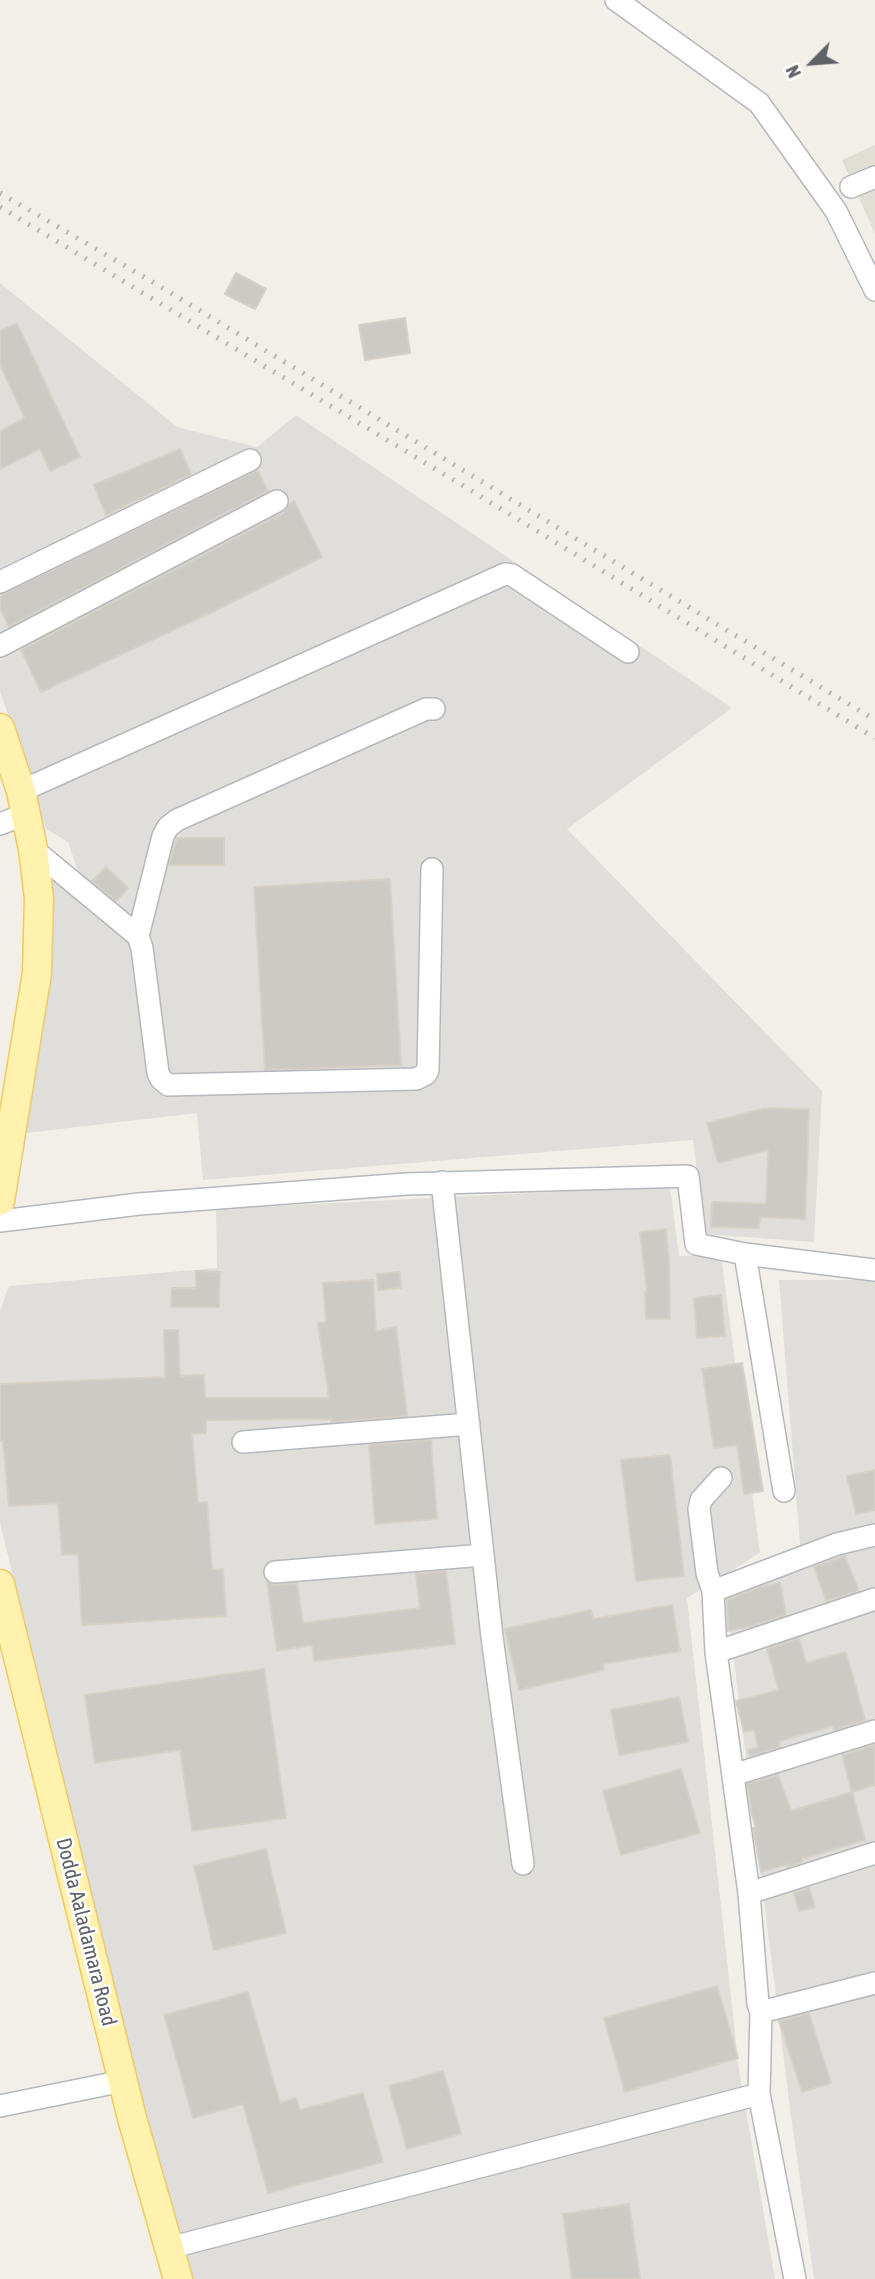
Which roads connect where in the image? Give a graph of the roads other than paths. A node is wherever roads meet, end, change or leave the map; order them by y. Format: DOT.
graph roads {
  1 [pos="616,0"];
  2 [pos="875,177"];
  3 [pos="851,187"];
  4 [pos="875,290"];
  5 [pos="250,460"];
  6 [pos="277,501"];
  7 [pos="0,582"];
  8 [pos="0,646"];
  9 [pos="628,652"];
  10 [pos="433,709"];
  11 [pos="0,728"];
  12 [pos="5,757"];
  13 [pos="16,810"];
  14 [pos="33,849"];
  15 [pos="432,869"];
  16 [pos="138,936"];
  17 [pos="442,1182"];
  18 [pos="0,1201"];
  19 [pos="0,1221"];
  20 [pos="745,1254"];
  21 [pos="875,1270"];
  22 [pos="469,1424"];
  23 [pos="243,1442"];
  24 [pos="721,1478"];
  25 [pos="785,1491"];
  26 [pos="875,1535"];
  27 [pos="483,1555"];
  28 [pos="275,1572"];
  29 [pos="0,1584"];
  30 [pos="713,1591"];
  31 [pos="875,1599"];
  32 [pos="716,1652"];
  33 [pos="875,1731"];
  34 [pos="733,1775"];
  35 [pos="875,1853"];
  36 [pos="523,1864"];
  37 [pos="749,1893"];
  38 [pos="875,1983"];
  39 [pos="761,2012"];
  40 [pos="123,2081"];
  41 [pos="759,2094"];
  42 [pos="0,2106"];
  43 [pos="169,2248"];
  44 [pos="178,2279"];
  45 [pos="795,2279"];
  1 -- 4 [label="street"];
  2 -- 3 [label="street"];
  5 -- 7 [label="street"];
  6 -- 8 [label="street"];
  9 -- 13 [label="street"];
  10 -- 16 [label="street"];
  11 -- 12 [label="main road"];
  12 -- 13 [label="main road"];
  13 -- 14 [label="main road"];
  14 -- 16 [label="street"];
  14 -- 18 [label="main road"];
  15 -- 16 [label="street"];
  17 -- 19 [label="street"];
  17 -- 20 [label="street"];
  17 -- 22 [label="street"];
  20 -- 21 [label="street"];
  20 -- 25 [label="street"];
  22 -- 23 [label="street"];
  22 -- 27 [label="street"];
  24 -- 30 [label="street"];
  26 -- 30 [label="street"];
  27 -- 28 [label="street"];
  27 -- 36 [label="street"];
  29 -- 40 [label="main road, Dodda Aaladamara Road"];
  30 -- 32 [label="street"];
  31 -- 32 [label="street"];
  32 -- 34 [label="street"];
  33 -- 34 [label="street"];
  34 -- 37 [label="street"];
  35 -- 37 [label="street"];
  37 -- 39 [label="street"];
  38 -- 39 [label="street"];
  39 -- 41 [label="street"];
  40 -- 42 [label="street"];
  40 -- 43 [label="main road, Dodda Aaladamara Road"];
  41 -- 43 [label="street"];
  41 -- 45 [label="street"];
  43 -- 44 [label="main road, Dodda Aaladamara Road"];
}
